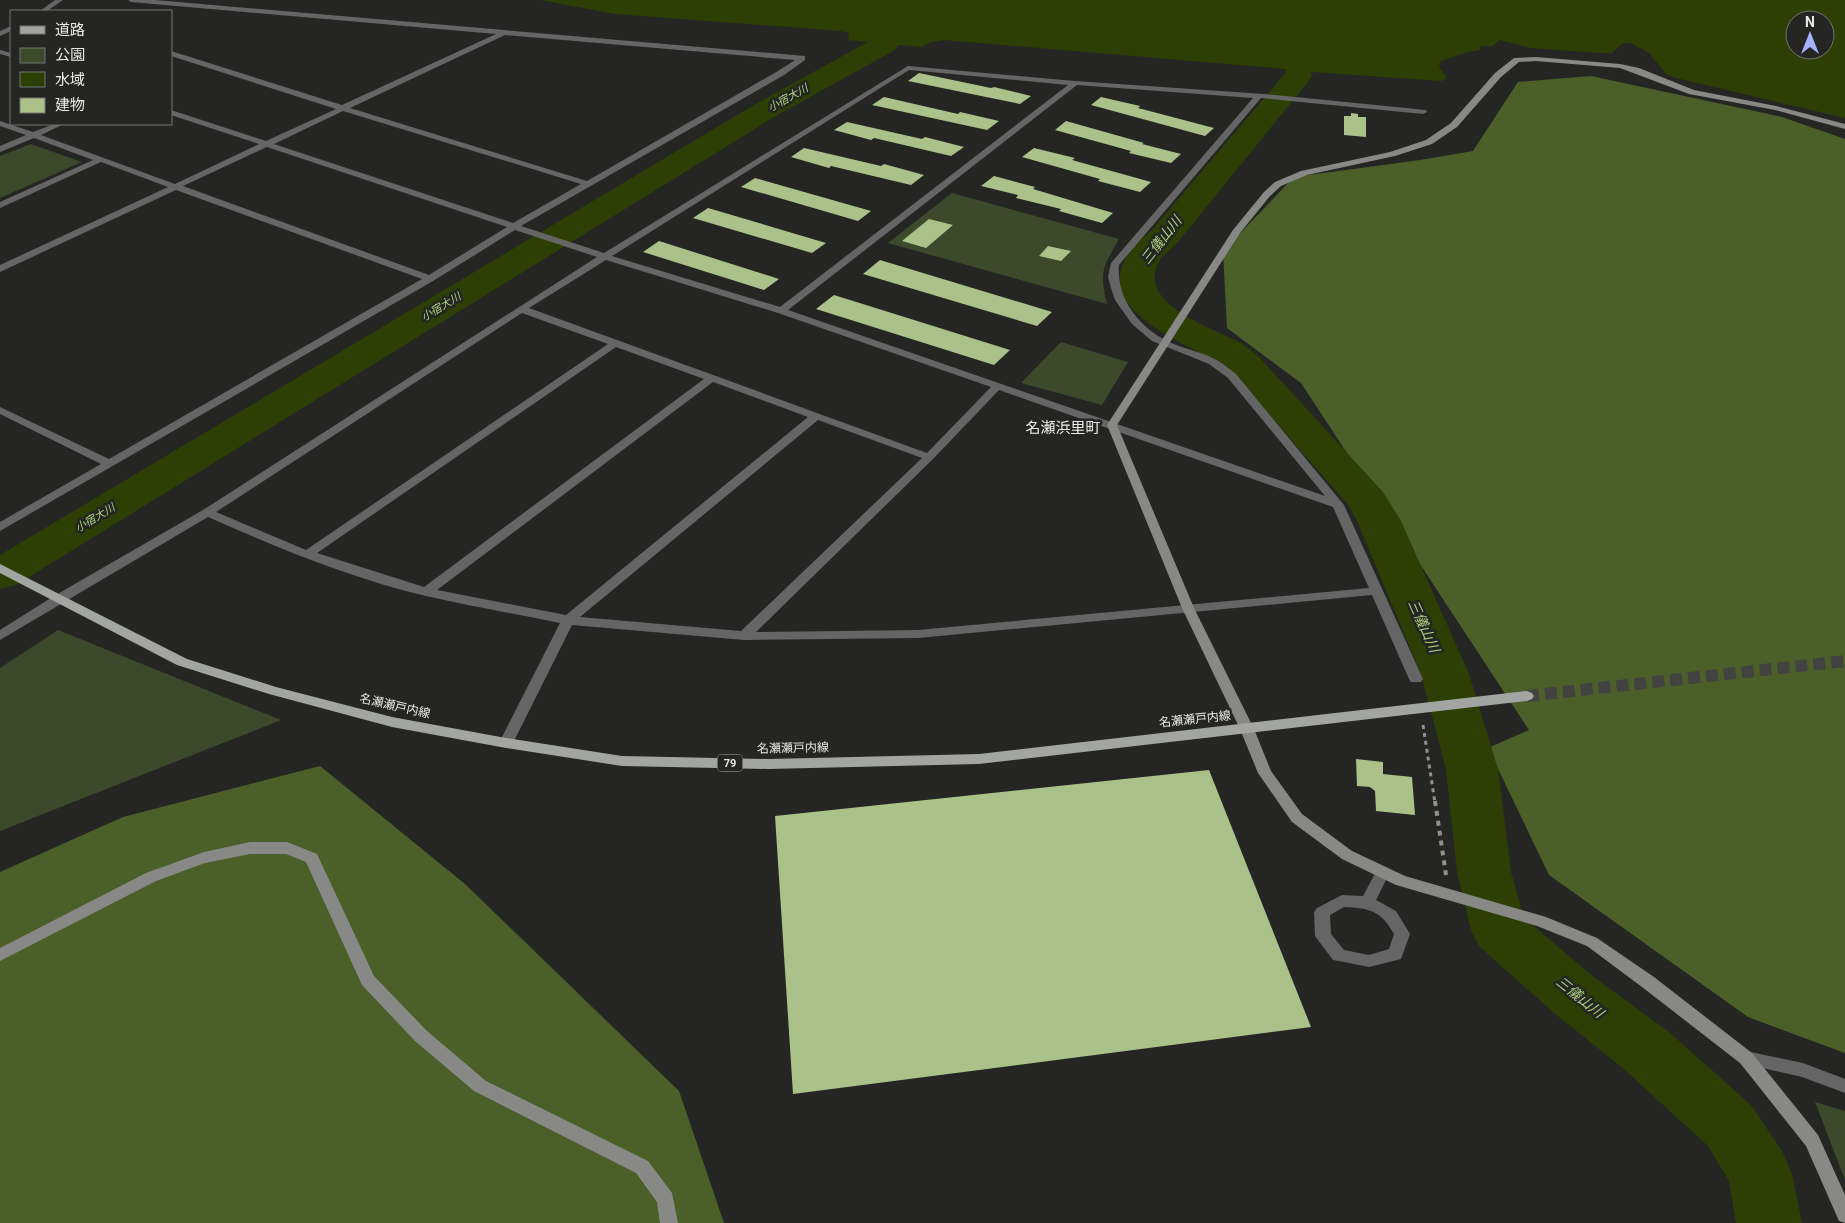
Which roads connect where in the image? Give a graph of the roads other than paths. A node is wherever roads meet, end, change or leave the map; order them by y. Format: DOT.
graph roads {
  1 [pos="60,0"];
  2 [pos="131,0"];
  3 [pos="44,10"];
  4 [pos="508,31"];
  5 [pos="172,53"];
  6 [pos="1075,83"];
  7 [pos="1261,96"];
  8 [pos="342,108"];
  9 [pos="172,112"];
  10 [pos="1424,112"];
  11 [pos="0,123"];
  12 [pos="57,125"];
  13 [pos="1845,127"];
  14 [pos="32,135"];
  15 [pos="266,144"];
  16 [pos="0,149"];
  17 [pos="99,160"];
  18 [pos="589,184"];
  19 [pos="175,188"];
  20 [pos="0,205"];
  21 [pos="519,227"];
  22 [pos="605,258"];
  23 [pos="0,269"];
  24 [pos="430,279"];
  25 [pos="520,309"];
  26 [pos="781,311"];
  27 [pos="1165,341"];
  28 [pos="614,344"];
  29 [pos="712,378"];
  30 [pos="998,386"];
  31 [pos="0,410"];
  32 [pos="815,417"];
  33 [pos="1112,425"];
  34 [pos="929,457"];
  35 [pos="110,464"];
  36 [pos="1338,505"];
  37 [pos="207,512"];
  38 [pos="0,527"];
  39 [pos="308,554"];
  40 [pos="0,568"];
  41 [pos="1377,591"];
  42 [pos="426,592"];
  43 [pos="58,599"];
  44 [pos="1188,608"];
  45 [pos="568,620"];
  46 [pos="0,636"];
  47 [pos="744,636"];
  48 [pos="1416,679"];
  49 [pos="1528,696"];
  50 [pos="1247,729"];
  51 [pos="506,743"];
  52 [pos="1383,872"];
  53 [pos="1367,902"];
  54 [pos="0,955"];
  55 [pos="1746,1058"];
  56 [pos="1845,1086"];
  57 [pos="1845,1215"];
  58 [pos="669,1223"];
  1 -- 3 [label="street"];
  2 -- 4 [label="street"];
  4 -- 8 [label="street"];
  4 -- 18 [label="street"];
  5 -- 8 [label="street"];
  6 -- 7 [label="street"];
  6 -- 22 [label="street"];
  6 -- 26 [label="street"];
  7 -- 10 [label="street"];
  7 -- 27 [label="street"];
  8 -- 15 [label="street"];
  8 -- 18 [label="street"];
  9 -- 15 [label="street"];
  11 -- 14 [label="street"];
  12 -- 14 [label="street"];
  13 -- 27 [label="street"];
  14 -- 16 [label="street"];
  14 -- 17 [label="street"];
  15 -- 19 [label="street"];
  15 -- 21 [label="street"];
  17 -- 19 [label="street"];
  17 -- 20 [label="street"];
  18 -- 21 [label="street"];
  19 -- 23 [label="street"];
  19 -- 24 [label="street"];
  21 -- 22 [label="street"];
  21 -- 24 [label="street"];
  22 -- 25 [label="street"];
  22 -- 26 [label="street"];
  24 -- 35 [label="street"];
  25 -- 28 [label="street"];
  25 -- 37 [label="street"];
  26 -- 30 [label="street"];
  27 -- 33 [label="street"];
  27 -- 36 [label="street"];
  28 -- 29 [label="street"];
  28 -- 39 [label="street"];
  29 -- 32 [label="street"];
  29 -- 42 [label="street"];
  30 -- 33 [label="street"];
  30 -- 34 [label="street"];
  31 -- 35 [label="street"];
  32 -- 34 [label="street"];
  32 -- 45 [label="street"];
  33 -- 36 [label="street"];
  33 -- 44 [label="street"];
  34 -- 47 [label="street"];
  35 -- 38 [label="street"];
  36 -- 41 [label="street"];
  37 -- 39 [label="street"];
  37 -- 43 [label="street"];
  39 -- 42 [label="street"];
  40 -- 43 [label="main road, 名瀬瀬戸内線 / 79"];
  41 -- 44 [label="street"];
  41 -- 48 [label="street"];
  42 -- 45 [label="street"];
  43 -- 46 [label="street"];
  43 -- 51 [label="main road, 名瀬瀬戸内線 / 79"];
  44 -- 47 [label="street"];
  44 -- 50 [label="street"];
  45 -- 47 [label="street"];
  45 -- 51 [label="street"];
  49 -- 50 [label="main road, 名瀬瀬戸内線 / 79"];
  50 -- 51 [label="main road, 名瀬瀬戸内線 / 79"];
  50 -- 52 [label="street"];
  52 -- 53 [label="street"];
  52 -- 55 [label="street"];
  53 -- 53 [label="street"];
  54 -- 58 [label="street"];
  55 -- 56 [label="street"];
  55 -- 57 [label="street"];
}
